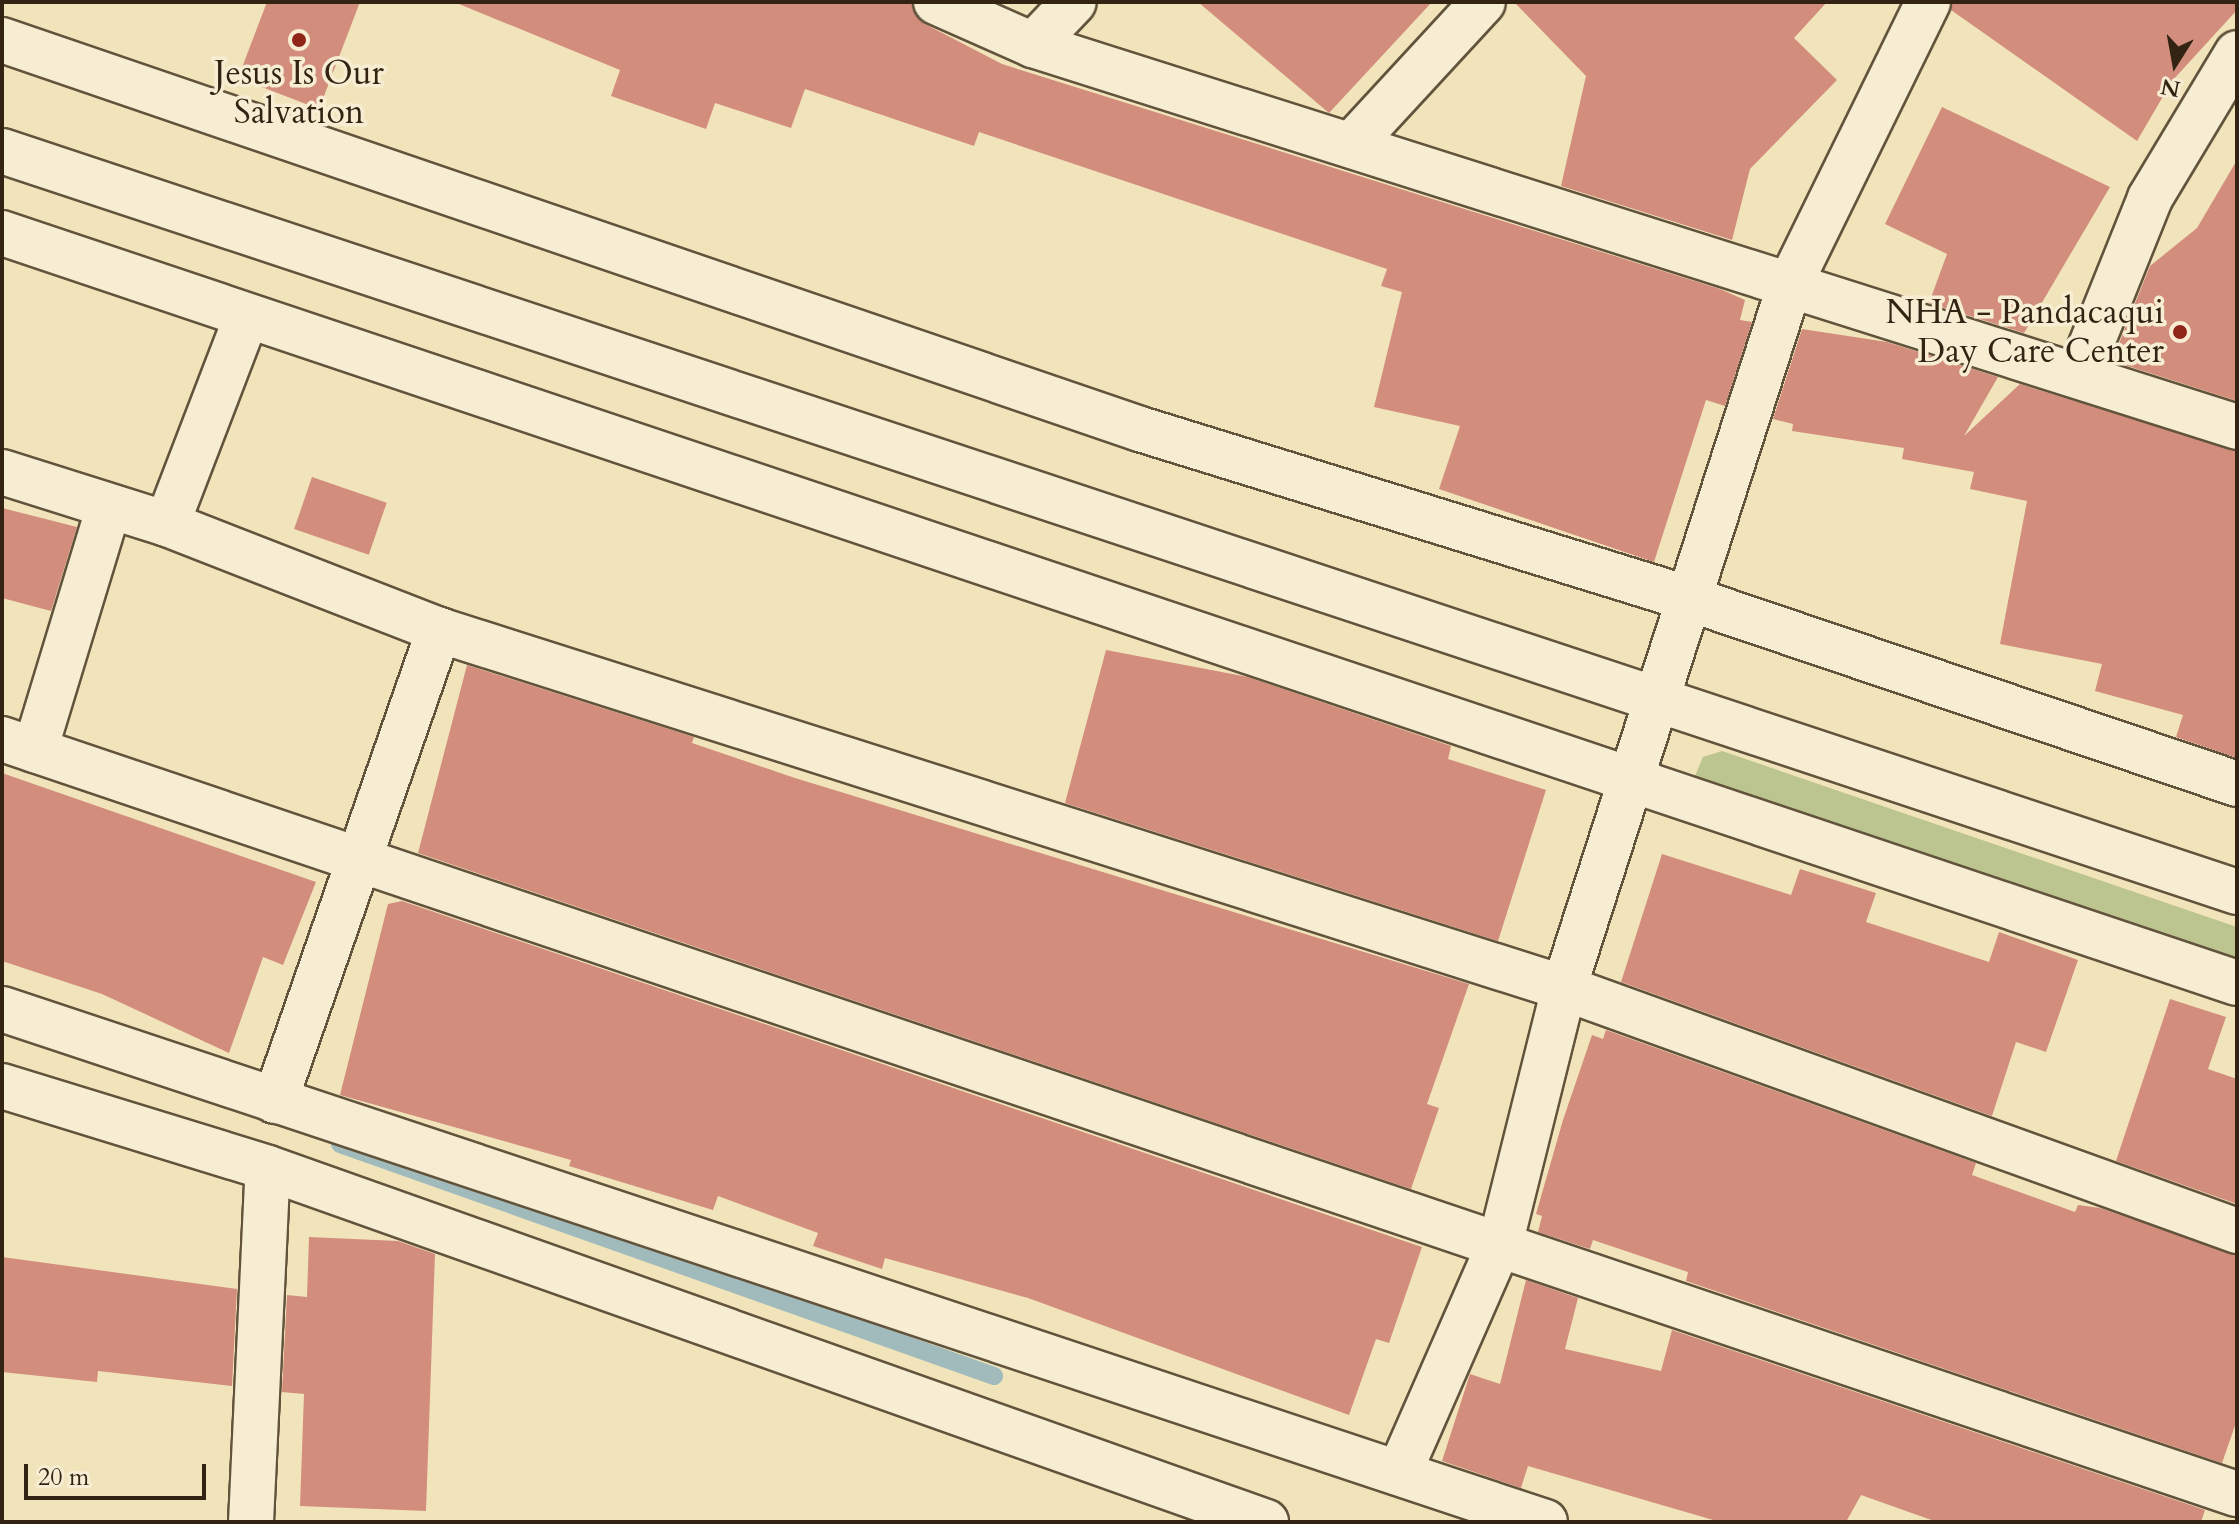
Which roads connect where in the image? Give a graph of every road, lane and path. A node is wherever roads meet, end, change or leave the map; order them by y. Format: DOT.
graph roads {
  1 [pos="936,2"];
  2 [pos="1074,2"];
  3 [pos="1483,2"];
  4 [pos="1928,2"];
  5 [pos="2,40"];
  6 [pos="1033,45"];
  7 [pos="2237,53"];
  8 [pos="1354,142"];
  9 [pos="2,151"];
  10 [pos="2,233"];
  11 [pos="1790,284"];
  12 [pos="246,318"];
  13 [pos="2079,375"];
  14 [pos="2237,427"];
  15 [pos="2,472"];
  16 [pos="109,507"];
  17 [pos="167,524"];
  18 [pos="1687,598"];
  19 [pos="439,630"];
  20 [pos="1659,697"];
  21 [pos="18,745"];
  22 [pos="1629,775"];
  23 [pos="2237,784"];
  24 [pos="365,856"];
  25 [pos="2237,892"];
  26 [pos="2237,983"];
  27 [pos="1564,988"];
  28 [pos="2,1009"];
  29 [pos="2,1086"];
  30 [pos="275,1101"];
  31 [pos="268,1168"];
  32 [pos="2237,1231"];
  33 [pos="1501,1241"];
  34 [pos="1399,1473"];
  35 [pos="2237,1494"];
  36 [pos="251,1522"];
  37 [pos="1266,1522"];
  38 [pos="1545,1522"];
  1 -- 6 [label="street"];
  2 -- 6 [label="street"];
  3 -- 8 [label="street"];
  4 -- 11 [label="street"];
  5 -- 18 [label="street"];
  6 -- 8 [label="street"];
  7 -- 13 [label="street"];
  8 -- 11 [label="street"];
  9 -- 20 [label="street"];
  10 -- 12 [label="street"];
  11 -- 13 [label="street"];
  11 -- 18 [label="street"];
  12 -- 17 [label="street"];
  12 -- 22 [label="street"];
  13 -- 14 [label="street"];
  15 -- 16 [label="street"];
  16 -- 17 [label="street"];
  16 -- 21 [label="street"];
  17 -- 19 [label="street"];
  18 -- 20 [label="street"];
  18 -- 23 [label="street"];
  19 -- 24 [label="street"];
  19 -- 27 [label="street"];
  20 -- 22 [label="street"];
  20 -- 25 [label="street"];
  21 -- 24 [label="street"];
  22 -- 26 [label="street"];
  22 -- 27 [label="street"];
  24 -- 30 [label="street"];
  24 -- 33 [label="street"];
  27 -- 32 [label="street"];
  27 -- 33 [label="street"];
  28 -- 30 [label="street"];
  29 -- 31 [label="street"];
  30 -- 34 [label="street"];
  31 -- 36 [label="street"];
  31 -- 37 [label="street"];
  33 -- 34 [label="street"];
  33 -- 35 [label="street"];
  34 -- 38 [label="street"];
}
